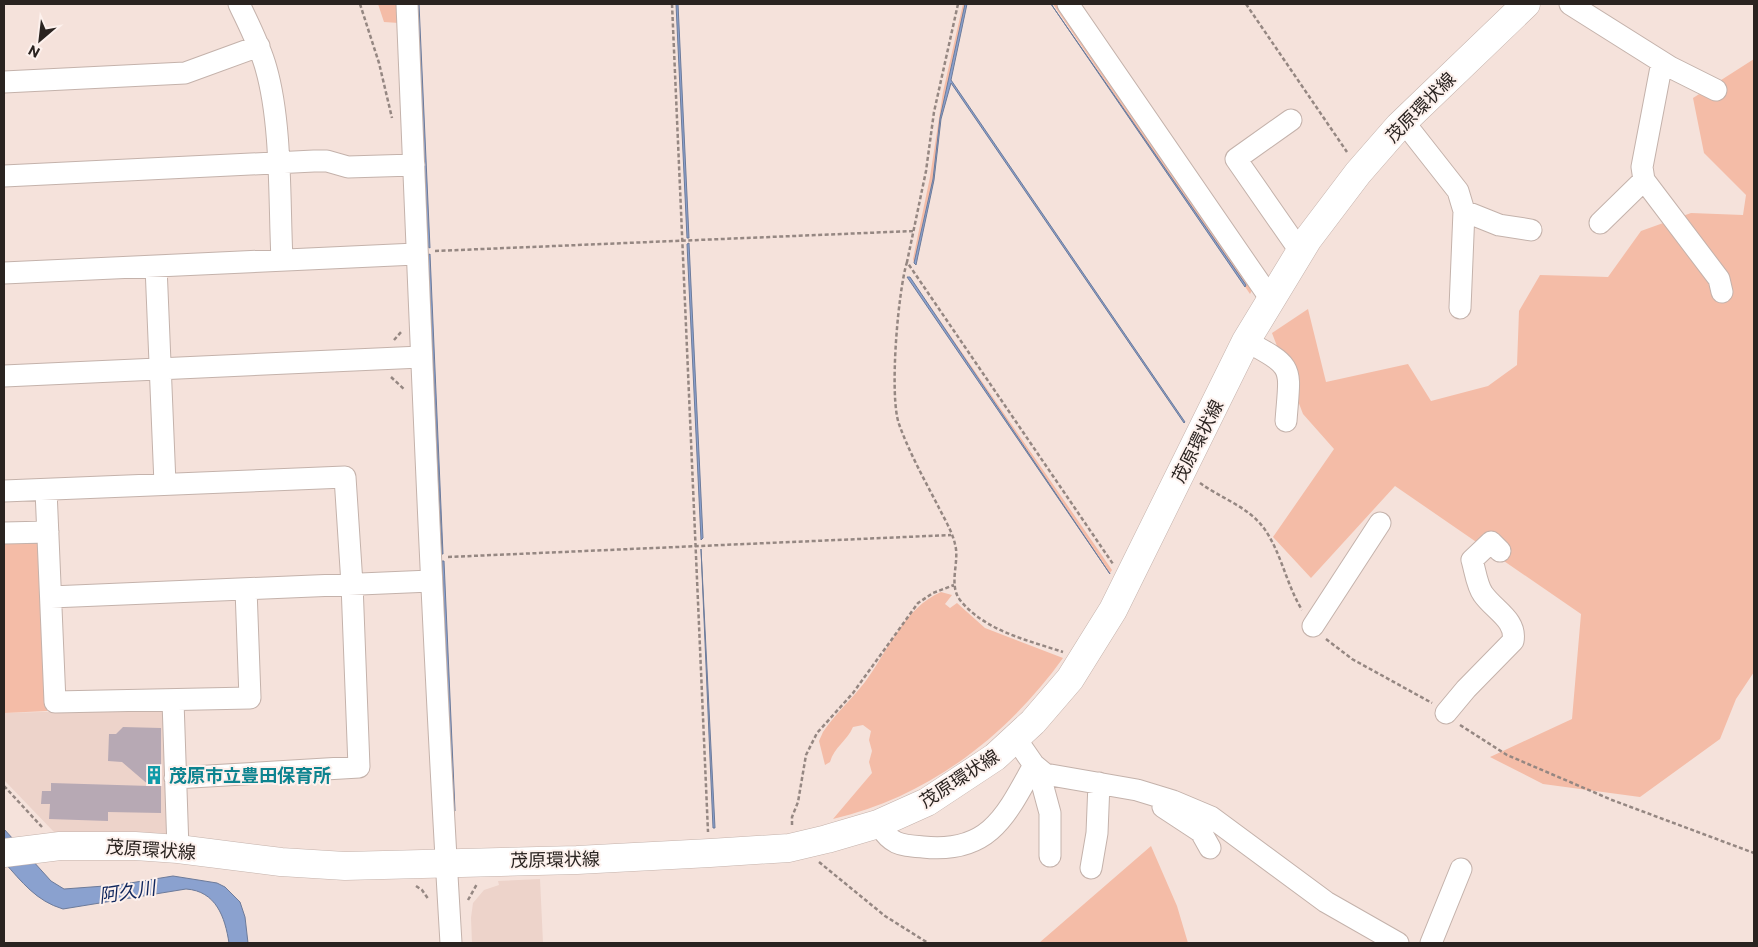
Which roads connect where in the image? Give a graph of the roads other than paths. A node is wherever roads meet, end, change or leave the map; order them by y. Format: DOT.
graph roads {
  1 [pos="239,4"];
  2 [pos="407,4"];
  3 [pos="1068,4"];
  4 [pos="1526,4"];
  5 [pos="1570,4"];
  6 [pos="259,46"];
  7 [pos="1662,62"];
  8 [pos="4,82"];
  9 [pos="1716,90"];
  10 [pos="1291,120"];
  11 [pos="1403,122"];
  12 [pos="278,164"];
  13 [pos="414,165"];
  14 [pos="4,176"];
  15 [pos="1644,180"];
  16 [pos="1464,210"];
  17 [pos="1600,223"];
  18 [pos="1531,230"];
  19 [pos="1300,251"];
  20 [pos="416,253"];
  21 [pos="282,260"];
  22 [pos="156,266"];
  23 [pos="4,273"];
  24 [pos="1722,292"];
  25 [pos="1270,298"];
  26 [pos="1460,308"];
  27 [pos="1246,341"];
  28 [pos="422,357"];
  29 [pos="160,369"];
  30 [pos="4,376"];
  31 [pos="1286,421"];
  32 [pos="165,484"];
  33 [pos="46,490"];
  34 [pos="4,491"];
  35 [pos="1380,523"];
  36 [pos="48,532"];
  37 [pos="4,533"];
  38 [pos="1500,551"];
  39 [pos="431,581"];
  40 [pos="352,584"];
  41 [pos="246,589"];
  42 [pos="51,596"];
  43 [pos="1313,626"];
  44 [pos="173,701"];
  45 [pos="1446,713"];
  46 [pos="1016,739"];
  47 [pos="1039,769"];
  48 [pos="175,778"];
  49 [pos="1099,783"];
  50 [pos="1137,790"];
  51 [pos="878,824"];
  52 [pos="1210,848"];
  53 [pos="178,849"];
  54 [pos="4,852"];
  55 [pos="1050,856"];
  56 [pos="446,862"];
  57 [pos="1092,868"];
  58 [pos="1461,868"];
  59 [pos="451,943"];
  60 [pos="1398,943"];
  61 [pos="1431,943"];
  1 -- 6 [label="street"];
  2 -- 13 [label="street"];
  3 -- 25 [label="street"];
  4 -- 11 [label="main road, 茂原環状線"];
  5 -- 7 [label="street"];
  6 -- 8 [label="street"];
  6 -- 12 [label="street"];
  7 -- 9 [label="street"];
  7 -- 15 [label="street"];
  10 -- 19 [label="street"];
  11 -- 16 [label="street"];
  11 -- 19 [label="main road, 茂原環状線"];
  12 -- 13 [label="street"];
  12 -- 14 [label="street"];
  12 -- 21 [label="street"];
  13 -- 20 [label="street"];
  15 -- 17 [label="street"];
  15 -- 24 [label="street"];
  16 -- 18 [label="street"];
  16 -- 26 [label="street"];
  19 -- 25 [label="main road, 茂原環状線"];
  20 -- 21 [label="street"];
  20 -- 28 [label="street"];
  21 -- 22 [label="street"];
  22 -- 23 [label="street"];
  22 -- 29 [label="street"];
  25 -- 27 [label="main road, 茂原環状線"];
  27 -- 31 [label="street"];
  27 -- 46 [label="main road, 茂原環状線"];
  28 -- 29 [label="street"];
  28 -- 39 [label="street"];
  29 -- 30 [label="street"];
  29 -- 32 [label="street"];
  32 -- 33 [label="street"];
  32 -- 40 [label="street"];
  33 -- 34 [label="street"];
  33 -- 36 [label="street"];
  35 -- 43 [label="street"];
  36 -- 37 [label="street"];
  36 -- 42 [label="street"];
  38 -- 45 [label="street"];
  39 -- 40 [label="street"];
  39 -- 56 [label="street"];
  40 -- 41 [label="street"];
  40 -- 48 [label="street"];
  41 -- 42 [label="street"];
  41 -- 44 [label="street"];
  42 -- 44 [label="street"];
  44 -- 48 [label="street"];
  46 -- 47 [label="street"];
  46 -- 51 [label="main road, 茂原環状線"];
  47 -- 49 [label="street"];
  47 -- 51 [label="street"];
  47 -- 55 [label="street"];
  48 -- 53 [label="street"];
  49 -- 50 [label="street"];
  49 -- 57 [label="street"];
  50 -- 52 [label="street"];
  50 -- 60 [label="street"];
  51 -- 56 [label="main road, 茂原環状線"];
  53 -- 54 [label="main road, 茂原環状線"];
  53 -- 56 [label="main road, 茂原環状線"];
  56 -- 59 [label="street"];
  58 -- 61 [label="street"];
}
